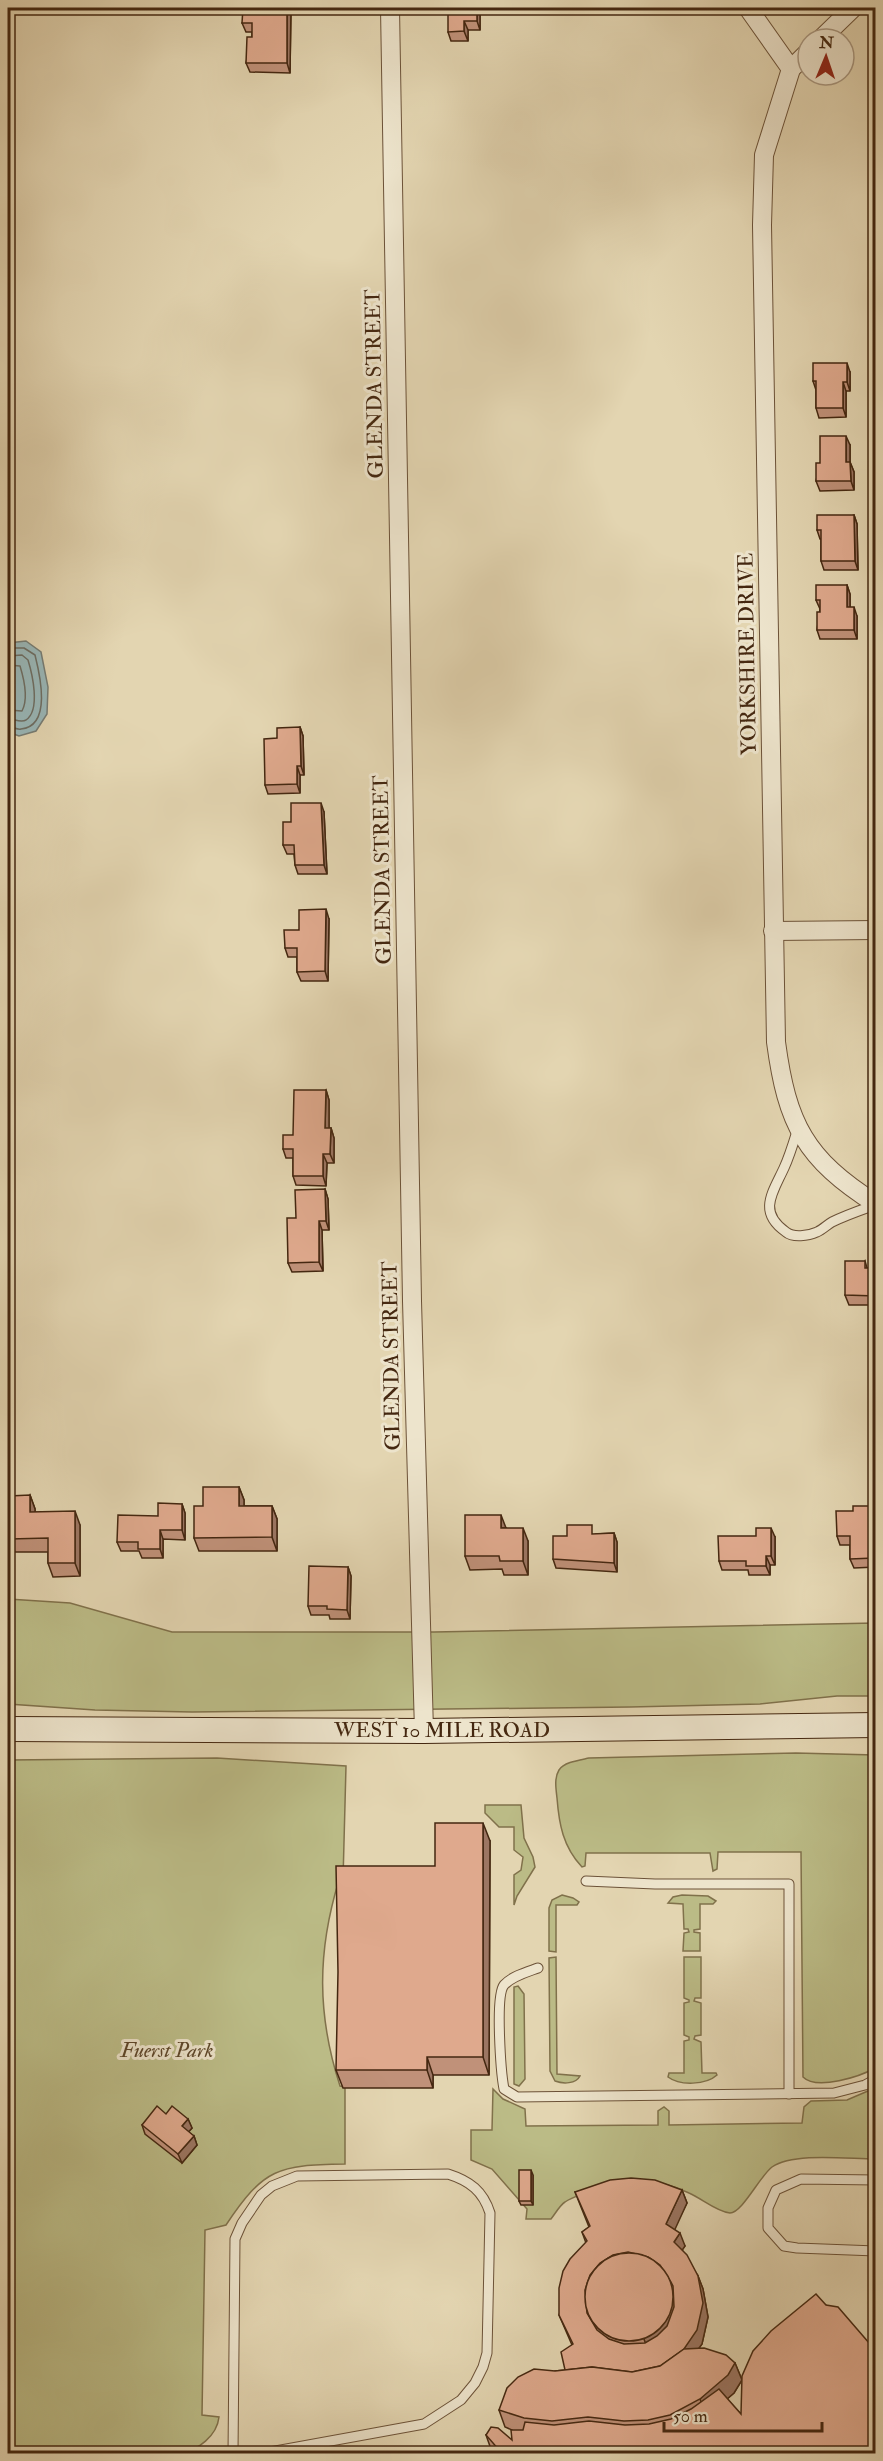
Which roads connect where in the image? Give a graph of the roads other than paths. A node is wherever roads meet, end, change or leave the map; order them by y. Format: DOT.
graph roads {
  1 [pos="390,8"];
  2 [pos="747,8"];
  3 [pos="854,8"];
  4 [pos="834,27"];
  5 [pos="796,64"];
  6 [pos="791,69"];
  7 [pos="876,930"];
  8 [pos="773,931"];
  9 [pos="798,1128"];
  10 [pos="876,1204"];
  11 [pos="876,1725"];
  12 [pos="8,1729"];
  13 [pos="424,1731"];
  14 [pos="586,1881"];
  15 [pos="538,1968"];
  16 [pos="876,2079"];
  17 [pos="789,2094"];
  18 [pos="876,2180"];
  19 [pos="876,2251"];
  20 [pos="233,2454"];
  21 [pos="259,2454"];
  1 -- 13 [label="street, GLENDA STREET"];
  2 -- 6 [label="street"];
  3 -- 4 [label="street"];
  5 -- 6 [label="street, YORKSHIRE DRIVE"];
  6 -- 8 [label="street, YORKSHIRE DRIVE"];
  7 -- 8 [label="street"];
  8 -- 9 [label="street, YORKSHIRE DRIVE"];
  9 -- 10 [label="street, YORKSHIRE DRIVE"];
  9 -- 10 [label="lane"];
  11 -- 13 [label="main road, WEST 10 MILE ROAD"];
  12 -- 13 [label="main road, WEST 10 MILE ROAD"];
  14 -- 17 [label="lane"];
  15 -- 17 [label="lane"];
  16 -- 17 [label="lane"];
  18 -- 19 [label="lane"];
  20 -- 21 [label="lane"];
}
